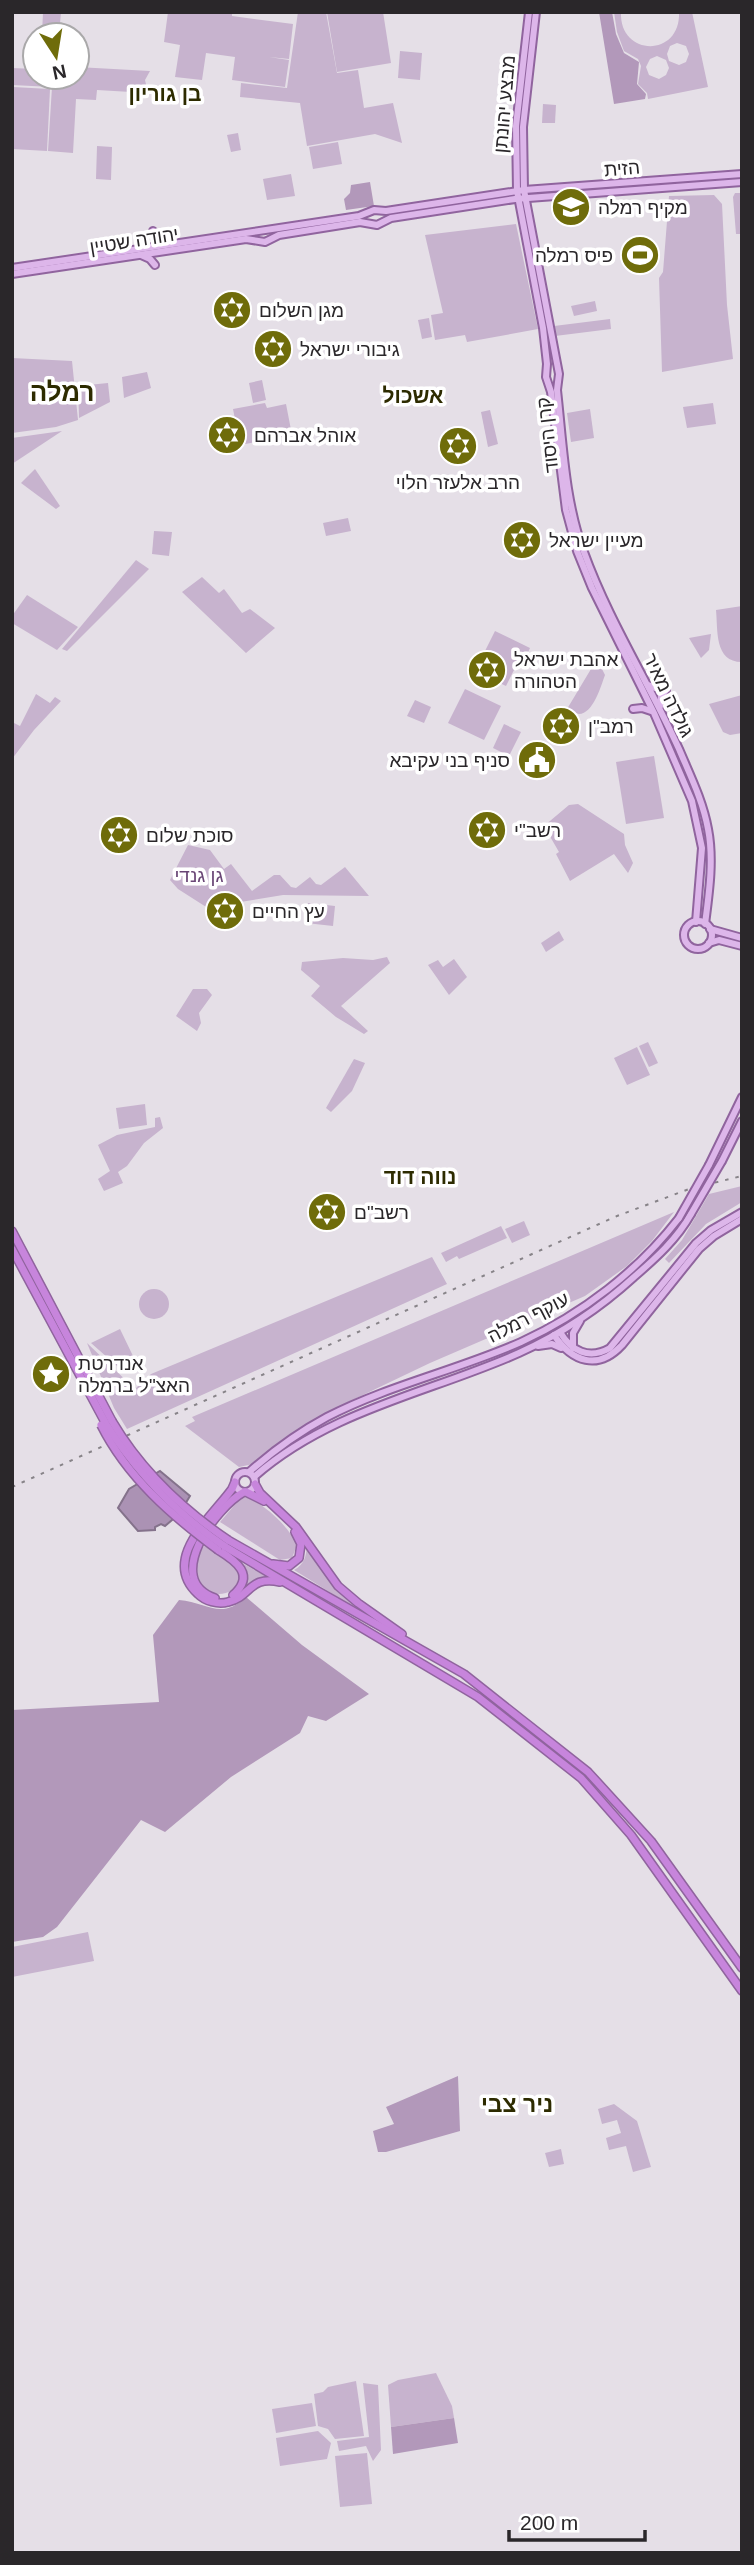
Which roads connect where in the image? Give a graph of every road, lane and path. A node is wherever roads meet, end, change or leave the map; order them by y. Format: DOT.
graph roads {
  1 [pos="529,12"];
  2 [pos="536,12"];
  3 [pos="742,174"];
  4 [pos="516,176"];
  5 [pos="725,178"];
  6 [pos="742,182"];
  7 [pos="521,195"];
  8 [pos="503,197"];
  9 [pos="540,197"];
  10 [pos="375,212"];
  11 [pos="525,217"];
  12 [pos="382,221"];
  13 [pos="372,224"];
  14 [pos="262,229"];
  15 [pos="153,231"];
  16 [pos="269,238"];
  17 [pos="260,241"];
  18 [pos="172,244"];
  19 [pos="139,255"];
  20 [pos="155,265"];
  21 [pos="12,268"];
  22 [pos="12,274"];
  23 [pos="547,372"];
  24 [pos="557,372"];
  25 [pos="557,380"];
  26 [pos="548,381"];
  27 [pos="566,486"];
  28 [pos="648,685"];
  29 [pos="633,709"];
  30 [pos="658,712"];
  31 [pos="696,922"];
  32 [pos="708,927"];
  33 [pos="742,938"];
  34 [pos="709,943"];
  35 [pos="742,946"];
  36 [pos="742,1097"];
  37 [pos="742,1121"];
  38 [pos="742,1212"];
  39 [pos="742,1219"];
  40 [pos="12,1231"];
  41 [pos="12,1249"];
  42 [pos="584,1317"];
  43 [pos="557,1334"];
  44 [pos="532,1347"];
  45 [pos="563,1348"];
  46 [pos="573,1348"];
  47 [pos="106,1423"];
  48 [pos="253,1478"];
  49 [pos="234,1482"];
  50 [pos="245,1492"];
  51 [pos="223,1545"];
  52 [pos="266,1562"];
  53 [pos="287,1583"];
  54 [pos="443,1662"];
  55 [pos="742,1968"];
  56 [pos="742,1991"];
  1 -- 4 [label="main road, מבצע יהונתן"];
  2 -- 7 [label="main road, מבצע יהונתן"];
  3 -- 5 [label="main road"];
  4 -- 7 [label="main road, מבצע יהונתן"];
  4 -- 8 [label="main road"];
  5 -- 6 [label="main road"];
  5 -- 7 [label="main road, הזית"];
  5 -- 9 [label="main road, הזית"];
  7 -- 8 [label="main road, יהודה שטיין"];
  7 -- 9 [label="main road, הזית"];
  7 -- 11 [label="main road, קרן היסוד"];
  8 -- 10 [label="main road, יהודה שטיין"];
  8 -- 11 [label="main road"];
  8 -- 12 [label="main road, יהודה שטיין"];
  9 -- 11 [label="main road"];
  10 -- 12 [label="main road"];
  10 -- 13 [label="main road"];
  10 -- 14 [label="main road, יהודה שטיין"];
  11 -- 23 [label="main road, קרן היסוד"];
  11 -- 24 [label="main road, קרן היסוד"];
  12 -- 13 [label="main road"];
  13 -- 16 [label="main road"];
  14 -- 16 [label="main road"];
  14 -- 17 [label="main road"];
  14 -- 18 [label="main road, יהודה שטיין"];
  15 -- 18 [label="main road"];
  16 -- 17 [label="main road"];
  17 -- 19 [label="main road, יהודה שטיין"];
  18 -- 21 [label="main road, יהודה שטיין"];
  19 -- 20 [label="main road"];
  19 -- 22 [label="main road, יהודה שטיין"];
  23 -- 24 [label="main road"];
  23 -- 26 [label="main road"];
  24 -- 25 [label="main road"];
  25 -- 26 [label="main road"];
  25 -- 27 [label="main road, קרן היסוד"];
  26 -- 27 [label="main road, קרן היסוד"];
  27 -- 28 [label="main road, גולדה מאיר"];
  27 -- 30 [label="main road, גולדה מאיר"];
  28 -- 30 [label="main road, גולדה מאיר"];
  28 -- 30 [label="main road"];
  29 -- 30 [label="main road"];
  30 -- 31 [label="main road, גולדה מאיר"];
  30 -- 32 [label="main road, גולדה מאיר"];
  31 -- 32 [label="main road"];
  31 -- 34 [label="main road"];
  32 -- 33 [label="main road"];
  32 -- 34 [label="main road"];
  34 -- 35 [label="main road"];
  36 -- 48 [label="main road, עוקף רמלה, bridge"];
  37 -- 42 [label="main road, עוקף רמלה, bridge"];
  38 -- 46 [label="main road"];
  39 -- 45 [label="main road"];
  40 -- 47 [label="highway"];
  41 -- 47 [label="highway"];
  42 -- 43 [label="main road, עוקף רמלה"];
  42 -- 46 [label="main road"];
  43 -- 44 [label="main road, עוקף רמלה"];
  43 -- 45 [label="main road"];
  43 -- 46 [label="main road"];
  44 -- 45 [label="main road"];
  44 -- 48 [label="main road, עוקף רמלה"];
  47 -- 51 [label="highway, bridge"];
  47 -- 51 [label="highway, bridge"];
  48 -- 49 [label="main road"];
  48 -- 50 [label="main road"];
  48 -- 54 [label="highway"];
  49 -- 50 [label="main road"];
  49 -- 53 [label="highway"];
  50 -- 51 [label="highway"];
  50 -- 52 [label="highway"];
  51 -- 52 [label="highway"];
  51 -- 53 [label="highway"];
  52 -- 54 [label="highway"];
  53 -- 56 [label="highway"];
  54 -- 55 [label="highway"];
}
